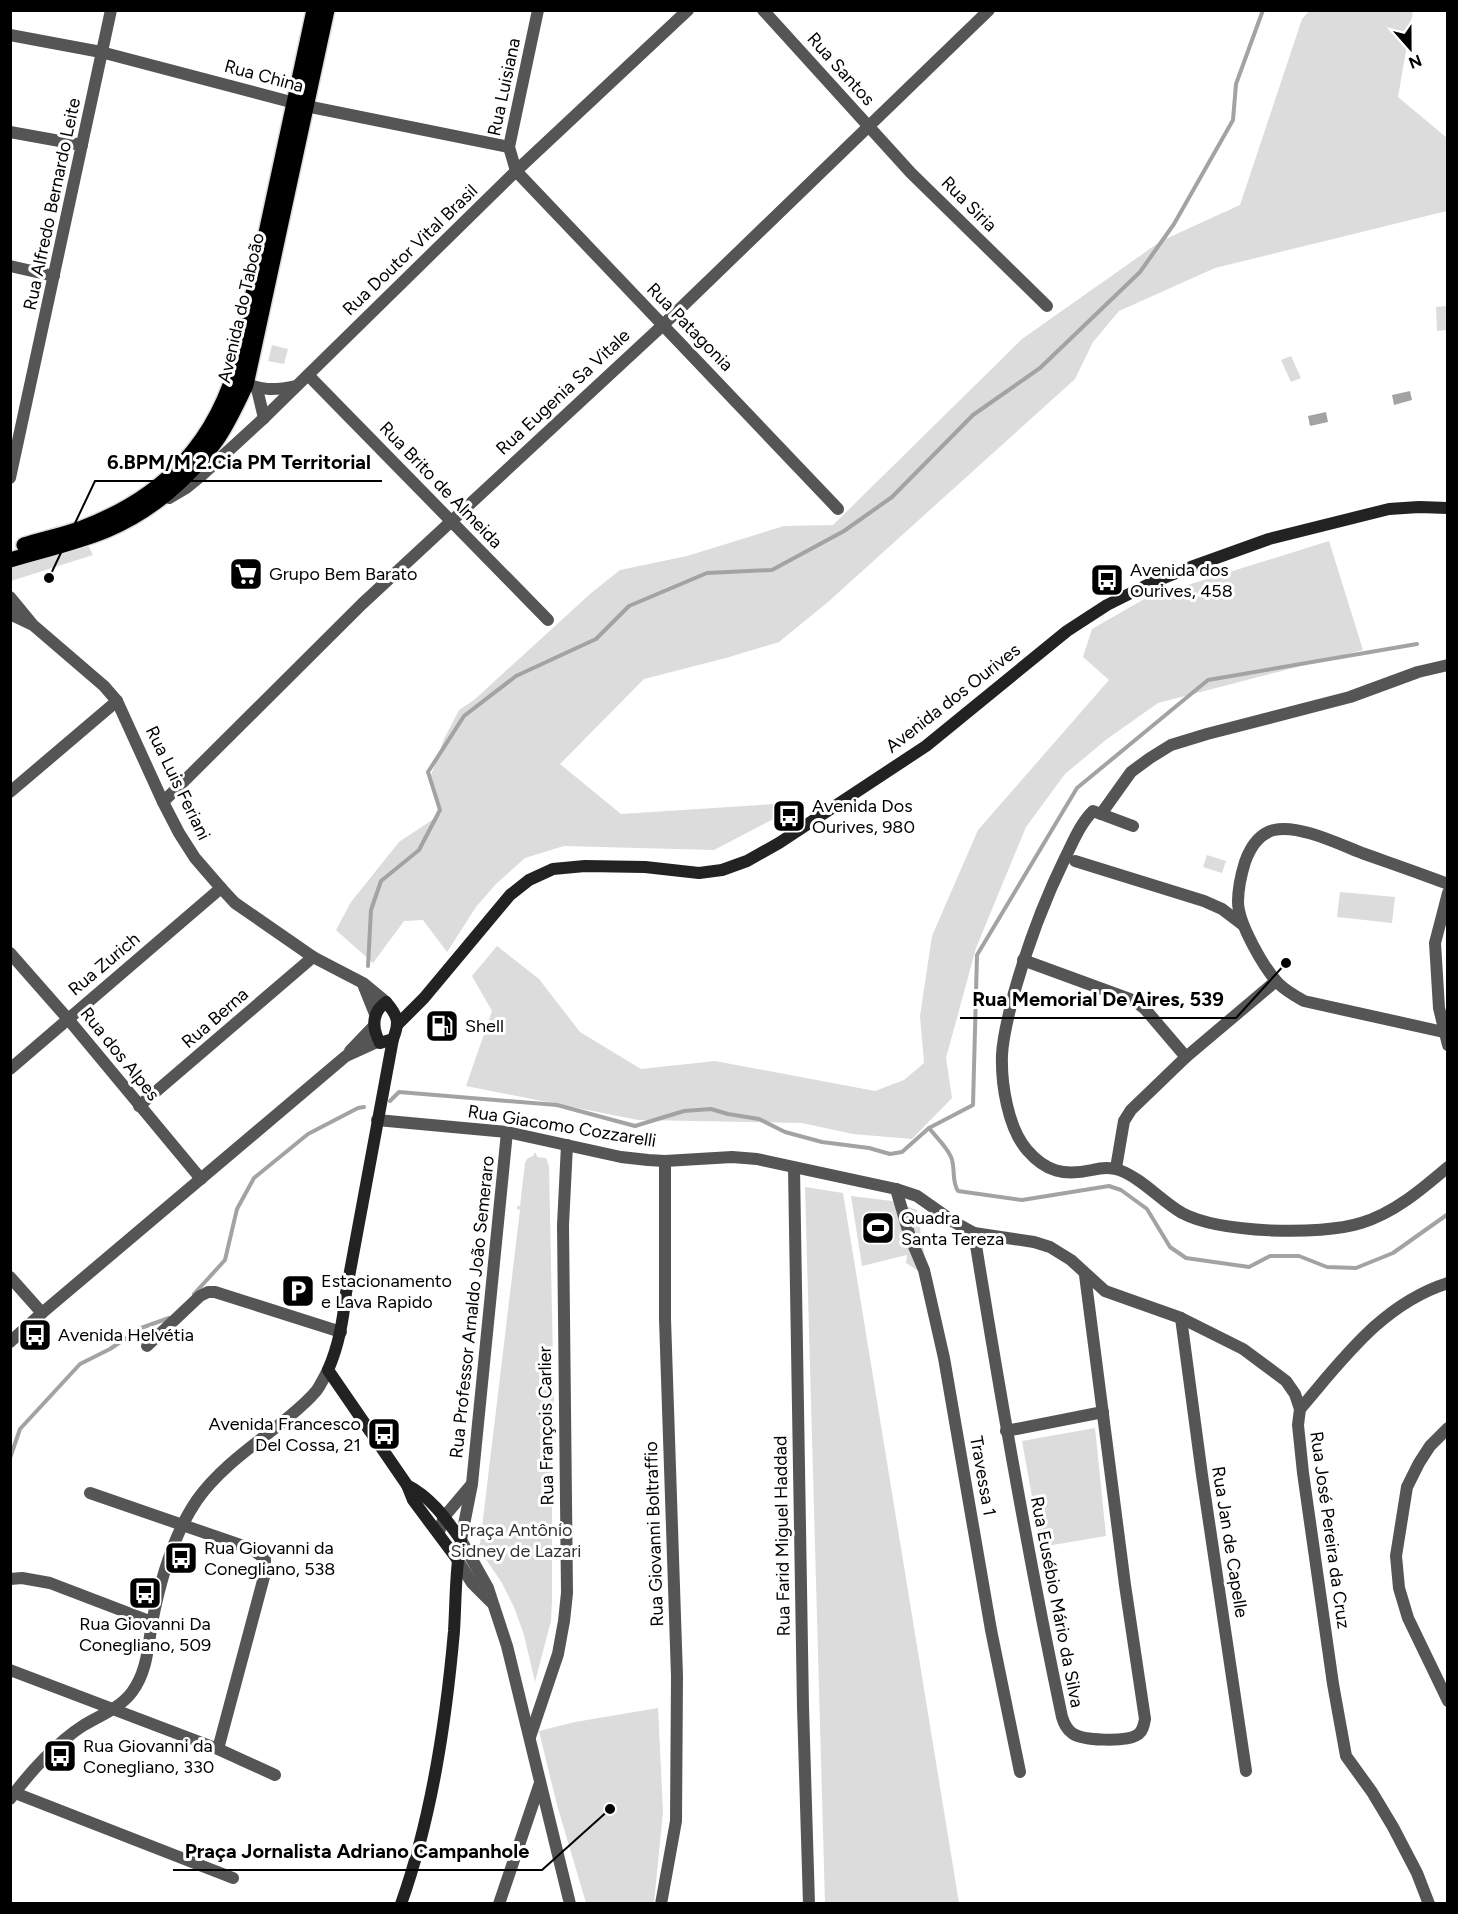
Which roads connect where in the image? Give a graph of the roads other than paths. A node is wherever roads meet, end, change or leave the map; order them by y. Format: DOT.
graph roads {
  1 [pos="111,10"];
  2 [pos="314,10"];
  3 [pos="327,10"];
  4 [pos="538,10"];
  5 [pos="688,10"];
  6 [pos="763,10"];
  7 [pos="989,10"];
  8 [pos="10,35"];
  9 [pos="101,52"];
  10 [pos="300,104"];
  11 [pos="868,126"];
  12 [pos="10,132"];
  13 [pos="82,145"];
  14 [pos="509,147"];
  15 [pos="516,171"];
  16 [pos="10,266"];
  17 [pos="54,276"];
  18 [pos="1047,306"];
  19 [pos="663,325"];
  20 [pos="308,375"];
  21 [pos="245,384"];
  22 [pos="297,386"];
  23 [pos="264,418"];
  24 [pos="11,476"];
  25 [pos="150,506"];
  26 [pos="1448,508"];
  27 [pos="838,509"];
  28 [pos="452,520"];
  29 [pos="10,549"];
  30 [pos="10,560"];
  31 [pos="10,597"];
  32 [pos="10,614"];
  33 [pos="548,620"];
  34 [pos="33,625"];
  35 [pos="1448,664"];
  36 [pos="117,701"];
  37 [pos="11,790"];
  38 [pos="163,802"];
  39 [pos="1101,814"];
  40 [pos="1133,826"];
  41 [pos="1075,861"];
  42 [pos="1448,884"];
  43 [pos="221,888"];
  44 [pos="1448,893"];
  45 [pos="1243,925"];
  46 [pos="10,953"];
  47 [pos="313,957"];
  48 [pos="1023,960"];
  49 [pos="1442,977"];
  50 [pos="1276,981"];
  51 [pos="363,983"];
  52 [pos="424,998"];
  53 [pos="388,1005"];
  54 [pos="68,1019"];
  55 [pos="375,1020"];
  56 [pos="398,1024"];
  57 [pos="1446,1032"];
  58 [pos="385,1041"];
  59 [pos="1448,1045"];
  60 [pos="346,1056"];
  61 [pos="1186,1057"];
  62 [pos="10,1069"];
  63 [pos="139,1106"];
  64 [pos="377,1120"];
  65 [pos="507,1132"];
  66 [pos="567,1145"];
  67 [pos="665,1161"];
  68 [pos="1448,1167"];
  69 [pos="794,1168"];
  70 [pos="1116,1168"];
  71 [pos="201,1179"];
  72 [pos="896,1189"];
  73 [pos="917,1196"];
  74 [pos="974,1233"];
  75 [pos="1085,1275"];
  76 [pos="10,1277"];
  77 [pos="1448,1283"];
  78 [pos="42,1313"];
  79 [pos="1181,1318"];
  80 [pos="341,1332"];
  81 [pos="10,1342"];
  82 [pos="147,1346"];
  83 [pos="328,1370"];
  84 [pos="1300,1409"];
  85 [pos="1103,1412"];
  86 [pos="1448,1428"];
  87 [pos="1006,1431"];
  88 [pos="472,1484"];
  89 [pos="407,1485"];
  90 [pos="90,1493"];
  91 [pos="444,1517"];
  92 [pos="183,1525"];
  93 [pos="439,1532"];
  94 [pos="461,1540"];
  95 [pos="457,1559"];
  96 [pos="10,1579"];
  97 [pos="494,1605"];
  98 [pos="152,1622"];
  99 [pos="10,1670"];
  100 [pos="1448,1701"];
  101 [pos="114,1709"];
  102 [pos="530,1737"];
  103 [pos="218,1749"];
  104 [pos="1246,1771"];
  105 [pos="1020,1772"];
  106 [pos="275,1774"];
  107 [pos="540,1781"];
  108 [pos="13,1796"];
  109 [pos="233,1878"];
  110 [pos="401,1904"];
  111 [pos="499,1904"];
  112 [pos="570,1904"];
  113 [pos="661,1904"];
  114 [pos="809,1904"];
  115 [pos="1429,1904"];
  1 -- 9 [label="street, Rua Alfredo Bernardo Leite"];
  2 -- 10 [label="main road, Avenida do Taboão"];
  3 -- 10 [label="main road, Avenida do Taboão"];
  4 -- 14 [label="street, Rua Luisiana"];
  5 -- 15 [label="street, Rua Doutor Vital Brasil"];
  6 -- 11 [label="street, Rua Santos"];
  7 -- 11 [label="street, Rua Eugenia Sa Vitale"];
  8 -- 9 [label="street, Rua China"];
  9 -- 10 [label="street, Rua China"];
  9 -- 13 [label="street, Rua Alfredo Bernardo Leite"];
  10 -- 14 [label="street, Rua China"];
  10 -- 21 [label="main road, Avenida do Taboão"];
  11 -- 18 [label="street, Rua Siria"];
  11 -- 19 [label="street, Rua Eugenia Sa Vitale"];
  12 -- 13 [label="street"];
  13 -- 17 [label="street, Rua Alfredo Bernardo Leite"];
  14 -- 15 [label="street, Rua Luisiana"];
  15 -- 19 [label="street, Rua Patagonia"];
  15 -- 20 [label="street, Rua Doutor Vital Brasil"];
  16 -- 17 [label="street"];
  17 -- 24 [label="street, Rua Alfredo Bernardo Leite"];
  19 -- 27 [label="street, Rua Patagonia"];
  19 -- 28 [label="street, Rua Eugenia Sa Vitale"];
  20 -- 22 [label="street, Rua Doutor Vital Brasil"];
  20 -- 28 [label="street, Rua Brito de Almeida"];
  21 -- 22 [label="street"];
  21 -- 23 [label="street"];
  21 -- 25 [label="main road, Avenida do Taboão"];
  21 -- 29 [label="main road, Avenida do Taboão"];
  22 -- 23 [label="street, Rua Doutor Vital Brasil"];
  23 -- 25 [label="street, Rua Doutor Vital Brasil"];
  25 -- 30 [label="main road, Avenida do Taboão"];
  26 -- 52 [label="main road, Avenida dos Ourives"];
  28 -- 33 [label="street, Rua Brito de Almeida"];
  28 -- 38 [label="street, Rua Eugenia Sa Vitale"];
  31 -- 34 [label="street, Rua Luis Feriani"];
  32 -- 34 [label="street, Rua Luis Feriani"];
  34 -- 36 [label="street, Rua Luis Feriani"];
  35 -- 39 [label="street"];
  36 -- 37 [label="street"];
  36 -- 38 [label="street, Rua Luis Feriani"];
  38 -- 43 [label="street, Rua Luis Feriani"];
  39 -- 40 [label="street"];
  39 -- 48 [label="street"];
  41 -- 45 [label="street"];
  42 -- 45 [label="street"];
  43 -- 47 [label="street, Rua Luis Feriani"];
  43 -- 54 [label="street, Rua Zurich"];
  44 -- 49 [label="street"];
  45 -- 50 [label="street"];
  46 -- 54 [label="street, Rua dos Alpes"];
  47 -- 51 [label="street, Rua Luis Feriani"];
  47 -- 63 [label="street, Rua Berna"];
  48 -- 61 [label="street"];
  48 -- 70 [label="street"];
  49 -- 57 [label="street"];
  50 -- 57 [label="street"];
  50 -- 61 [label="street"];
  51 -- 53 [label="street, Rua Luis Feriani"];
  51 -- 55 [label="street"];
  52 -- 53 [label="main road"];
  52 -- 56 [label="main road, Avenida dos Ourives"];
  53 -- 55 [label="main road"];
  53 -- 56 [label="main road"];
  54 -- 62 [label="street, Rua Zurich"];
  54 -- 63 [label="street, Rua dos Alpes"];
  55 -- 58 [label="main road"];
  55 -- 60 [label="street"];
  56 -- 58 [label="main road"];
  57 -- 59 [label="street"];
  58 -- 60 [label="street"];
  58 -- 64 [label="main road"];
  60 -- 71 [label="street"];
  61 -- 70 [label="street"];
  63 -- 71 [label="street, Rua dos Alpes"];
  64 -- 65 [label="street, Rua Giacomo Cozzarelli"];
  64 -- 80 [label="main road"];
  65 -- 66 [label="street, Rua Giacomo Cozzarelli"];
  65 -- 88 [label="street, Rua Professor Arnaldo João Semeraro"];
  66 -- 67 [label="street, Rua Giacomo Cozzarelli"];
  66 -- 102 [label="street, Rua François Carlier"];
  67 -- 69 [label="street, Rua Giacomo Cozzarelli"];
  67 -- 113 [label="street, Rua Giovanni Boltraffio"];
  68 -- 70 [label="street"];
  69 -- 72 [label="street, Rua Giacomo Cozzarelli"];
  69 -- 114 [label="street, Rua Farid Miguel Haddad"];
  71 -- 78 [label="street"];
  72 -- 73 [label="street, Rua Giacomo Cozzarelli"];
  72 -- 105 [label="street, Travessa 1"];
  73 -- 74 [label="street, Rua José Pereira da Cruz"];
  74 -- 75 [label="street, Rua José Pereira da Cruz"];
  74 -- 87 [label="street, Rua Eusébio Mário da Silva"];
  75 -- 79 [label="street, Rua José Pereira da Cruz"];
  75 -- 85 [label="street, Rua Eusébio Mário da Silva"];
  76 -- 78 [label="street"];
  77 -- 84 [label="street"];
  78 -- 81 [label="street"];
  79 -- 84 [label="street, Rua José Pereira da Cruz"];
  79 -- 104 [label="street, Rua Jan de Capelle"];
  80 -- 82 [label="street"];
  80 -- 83 [label="main road"];
  83 -- 89 [label="main road"];
  83 -- 92 [label="street"];
  84 -- 115 [label="street, Rua José Pereira da Cruz"];
  85 -- 87 [label="street"];
  85 -- 87 [label="street, Rua Eusébio Mário da Silva"];
  86 -- 100 [label="street"];
  88 -- 91 [label="street, Rua Professor Arnaldo João Semeraro"];
  88 -- 94 [label="street, Rua Professor Arnaldo João Semeraro"];
  89 -- 91 [label="main road"];
  89 -- 93 [label="main road"];
  90 -- 92 [label="street"];
  91 -- 93 [label="street, Rua Professor Arnaldo João Semeraro"];
  91 -- 94 [label="main road"];
  92 -- 98 [label="street"];
  92 -- 103 [label="street"];
  93 -- 95 [label="main road"];
  94 -- 95 [label="main road, Rua Professor Arnaldo João Semeraro"];
  94 -- 97 [label="street"];
  95 -- 97 [label="street"];
  95 -- 110 [label="main road, Rua Professor Arnaldo João Semeraro"];
  96 -- 98 [label="street"];
  97 -- 102 [label="street"];
  98 -- 101 [label="street"];
  99 -- 101 [label="street"];
  101 -- 103 [label="street"];
  101 -- 108 [label="street"];
  102 -- 107 [label="street"];
  103 -- 106 [label="street"];
  107 -- 111 [label="street"];
  107 -- 112 [label="street"];
  108 -- 109 [label="street"];
}
